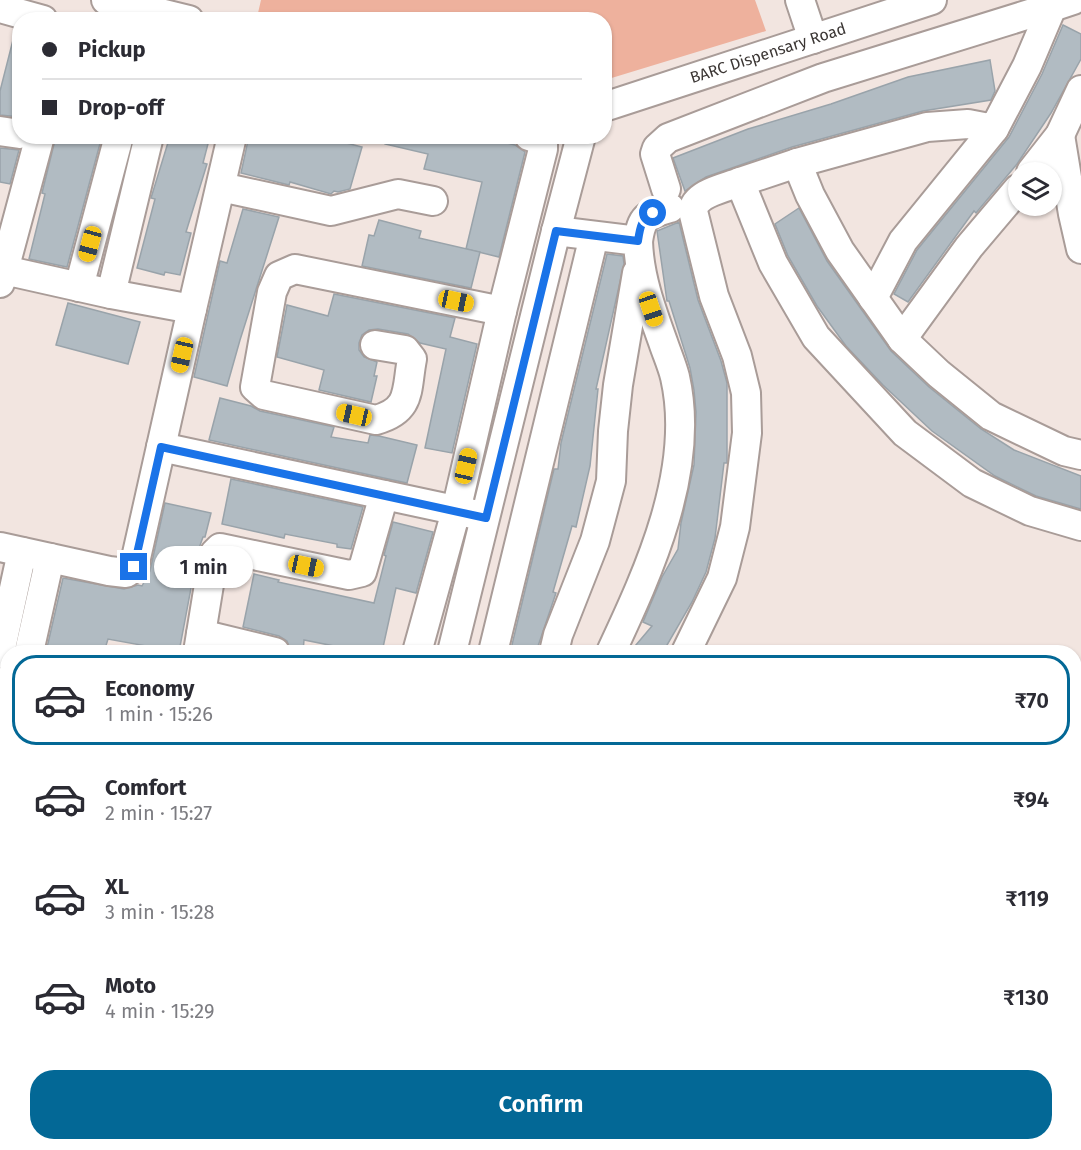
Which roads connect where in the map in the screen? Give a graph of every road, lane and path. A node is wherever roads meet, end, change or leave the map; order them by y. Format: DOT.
graph roads {
  1 [pos="106,0"];
  2 [pos="800,0"];
  3 [pos="932,0"];
  4 [pos="1063,3"];
  5 [pos="141,12"];
  6 [pos="813,39"];
  7 [pos="1081,90"];
  8 [pos="612,104"];
  9 [pos="994,129"];
  10 [pos="1060,135"];
  11 [pos="31,144"];
  12 [pos="117,144"];
  13 [pos="147,144"];
  14 [pos="230,144"];
  15 [pos="543,144"];
  16 [pos="579,144"];
  17 [pos="1039,162"];
  18 [pos="797,164"];
  19 [pos="740,182"];
  20 [pos="221,187"];
  21 [pos="433,201"];
  22 [pos="1008,201"];
  23 [pos="556,231"];
  24 [pos="594,236"];
  25 [pos="1081,249"];
  26 [pos="638,253"];
  27 [pos="2,277"];
  28 [pos="79,287"];
  29 [pos="111,294"];
  30 [pos="873,298"];
  31 [pos="192,309"];
  32 [pos="502,311"];
  33 [pos="902,339"];
  34 [pos="375,345"];
  35 [pos="161,447"];
  36 [pos="1081,455"];
  37 [pos="384,495"];
  38 [pos="456,511"];
  39 [pos="486,518"];
  40 [pos="1081,526"];
  41 [pos="11,549"];
  42 [pos="50,558"];
  43 [pos="199,643"];
  44 [pos="1,645"];
  45 [pos="30,645"];
  46 [pos="216,645"];
  47 [pos="419,645"];
  48 [pos="454,645"];
  49 [pos="495,645"];
  50 [pos="556,645"];
  51 [pos="614,645"];
  52 [pos="689,645"];
  1 -- 5 [label="street"];
  2 -- 6 [label="street"];
  3 -- 6 [label="street, BARC Dispensary Road"];
  4 -- 9 [label="street"];
  4 -- 26 [label="street"];
  6 -- 8 [label="street, BARC Dispensary Road"];
  7 -- 10 [label="street"];
  9 -- 18 [label="street"];
  9 -- 30 [label="street"];
  10 -- 17 [label="street"];
  10 -- 25 [label="street"];
  11 -- 27 [label="street"];
  12 -- 28 [label="street"];
  13 -- 29 [label="street"];
  14 -- 20 [label="street"];
  15 -- 32 [label="street"];
  16 -- 23 [label="street"];
  18 -- 19 [label="street"];
  18 -- 30 [label="street"];
  19 -- 40 [label="street"];
  19 -- 52 [label="street"];
  20 -- 21 [label="street"];
  20 -- 31 [label="street"];
  22 -- 33 [label="street"];
  23 -- 24 [label="street"];
  23 -- 39 [label="street"];
  24 -- 26 [label="street"];
  24 -- 49 [label="street"];
  26 -- 50 [label="street"];
  26 -- 51 [label="street"];
  27 -- 28 [label="street"];
  28 -- 29 [label="street"];
  29 -- 31 [label="street"];
  30 -- 33 [label="street"];
  31 -- 35 [label="street"];
  32 -- 34 [label="street"];
  32 -- 38 [label="street"];
  33 -- 36 [label="street"];
  35 -- 37 [label="street"];
  35 -- 42 [label="street"];
  37 -- 38 [label="street"];
  37 -- 43 [label="street"];
  38 -- 39 [label="street"];
  38 -- 47 [label="street"];
  39 -- 48 [label="street"];
  41 -- 42 [label="street"];
  41 -- 44 [label="street"];
  42 -- 45 [label="street"];
  43 -- 46 [label="street"];
}
